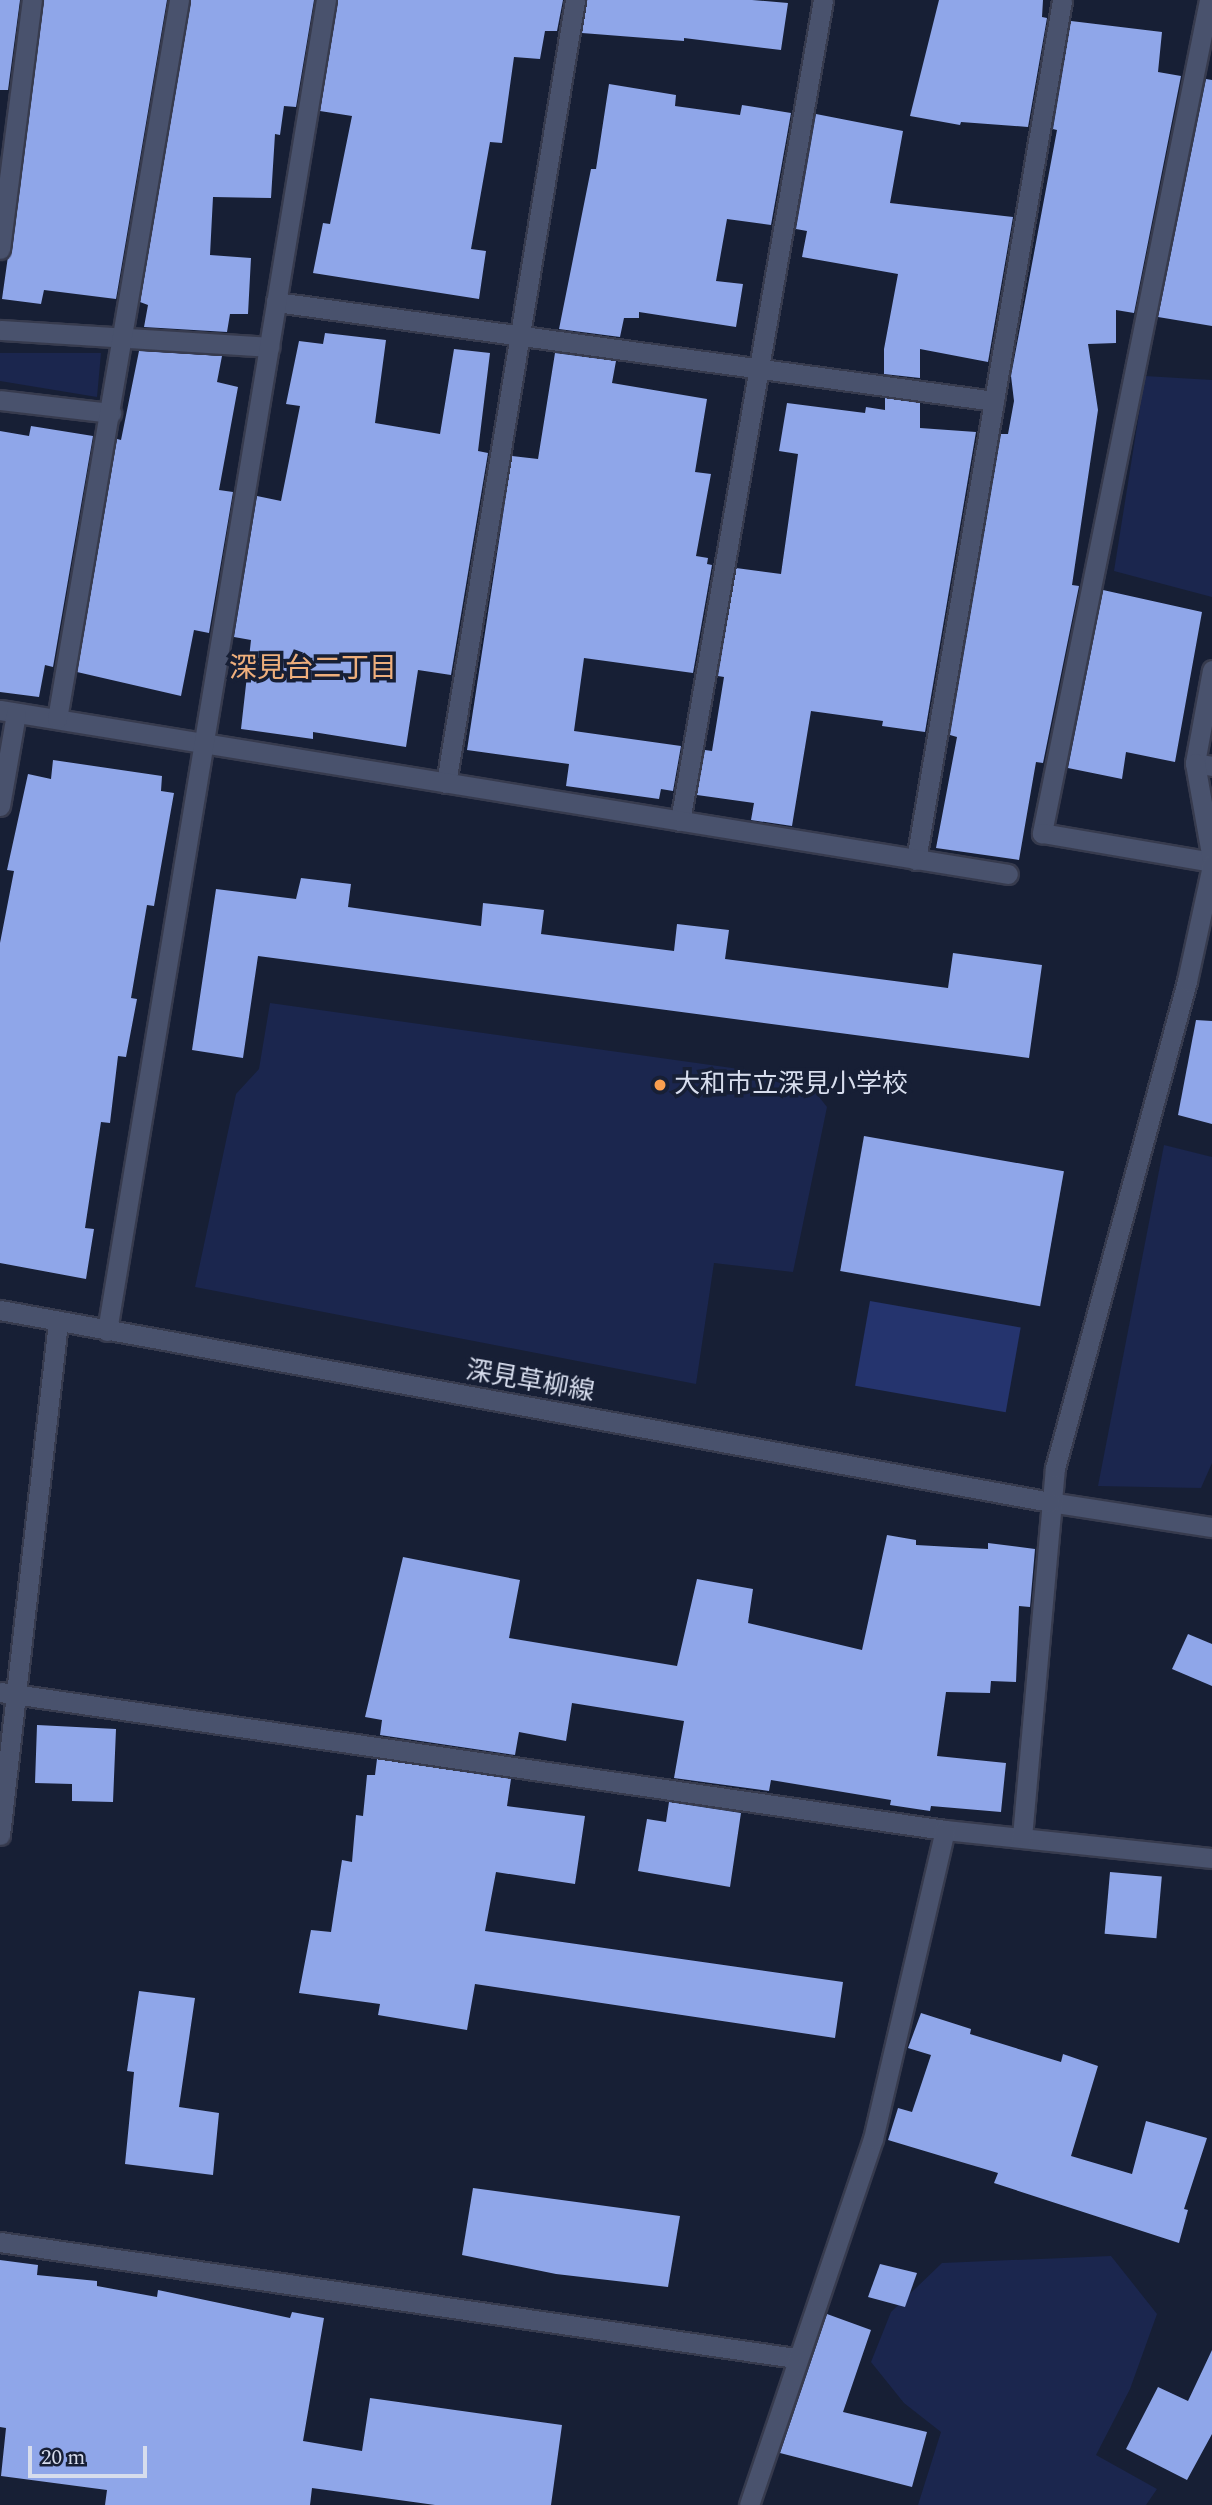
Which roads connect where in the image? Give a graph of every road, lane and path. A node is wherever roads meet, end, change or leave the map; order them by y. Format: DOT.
graph roads {
  1 [pos="32,0"];
  2 [pos="179,0"];
  3 [pos="326,0"];
  4 [pos="575,0"];
  5 [pos="823,0"];
  6 [pos="1062,0"];
  7 [pos="1209,0"];
  8 [pos="0,249"];
  9 [pos="276,303"];
  10 [pos="0,330"];
  11 [pos="520,336"];
  12 [pos="124,338"];
  13 [pos="269,347"];
  14 [pos="759,369"];
  15 [pos="0,400"];
  16 [pos="994,401"];
  17 [pos="111,413"];
  18 [pos="1212,670"];
  19 [pos="8,712"];
  20 [pos="57,719"];
  21 [pos="204,743"];
  22 [pos="5,747"];
  23 [pos="1204,765"];
  24 [pos="446,783"];
  25 [pos="0,806"];
  26 [pos="680,821"];
  27 [pos="916,860"];
  28 [pos="1212,862"];
  29 [pos="1008,874"];
  30 [pos="0,1310"];
  31 [pos="58,1322"];
  32 [pos="107,1331"];
  33 [pos="1050,1502"];
  34 [pos="1212,1527"];
  35 [pos="7,1692"];
  36 [pos="945,1830"];
  37 [pos="0,1835"];
  38 [pos="1022,1837"];
  39 [pos="1212,1858"];
  40 [pos="0,2242"];
  41 [pos="796,2358"];
  42 [pos="749,2505"];
  1 -- 8 [label="street"];
  2 -- 12 [label="street"];
  3 -- 9 [label="street"];
  4 -- 11 [label="street"];
  5 -- 14 [label="street"];
  6 -- 16 [label="street"];
  7 -- 28 [label="street"];
  9 -- 11 [label="street"];
  9 -- 13 [label="street"];
  10 -- 12 [label="street"];
  11 -- 14 [label="street"];
  11 -- 24 [label="street"];
  12 -- 13 [label="street"];
  12 -- 17 [label="street"];
  13 -- 21 [label="street"];
  14 -- 16 [label="street"];
  14 -- 26 [label="street"];
  15 -- 17 [label="street"];
  16 -- 27 [label="street"];
  17 -- 20 [label="street"];
  18 -- 23 [label="street"];
  19 -- 20 [label="street"];
  19 -- 22 [label="street"];
  20 -- 21 [label="street"];
  21 -- 24 [label="street"];
  21 -- 32 [label="street"];
  22 -- 25 [label="street"];
  23 -- 28 [label="street"];
  24 -- 26 [label="street"];
  26 -- 27 [label="street"];
  27 -- 29 [label="street"];
  28 -- 33 [label="street"];
  30 -- 31 [label="street, 深見草柳線"];
  31 -- 32 [label="street, 深見草柳線"];
  31 -- 35 [label="street"];
  32 -- 33 [label="street, 深見草柳線"];
  33 -- 34 [label="street, 深見草柳線"];
  33 -- 38 [label="street"];
  35 -- 36 [label="street"];
  35 -- 37 [label="street"];
  36 -- 38 [label="street"];
  36 -- 41 [label="street"];
  38 -- 39 [label="street"];
  40 -- 41 [label="street"];
  41 -- 42 [label="street"];
}
